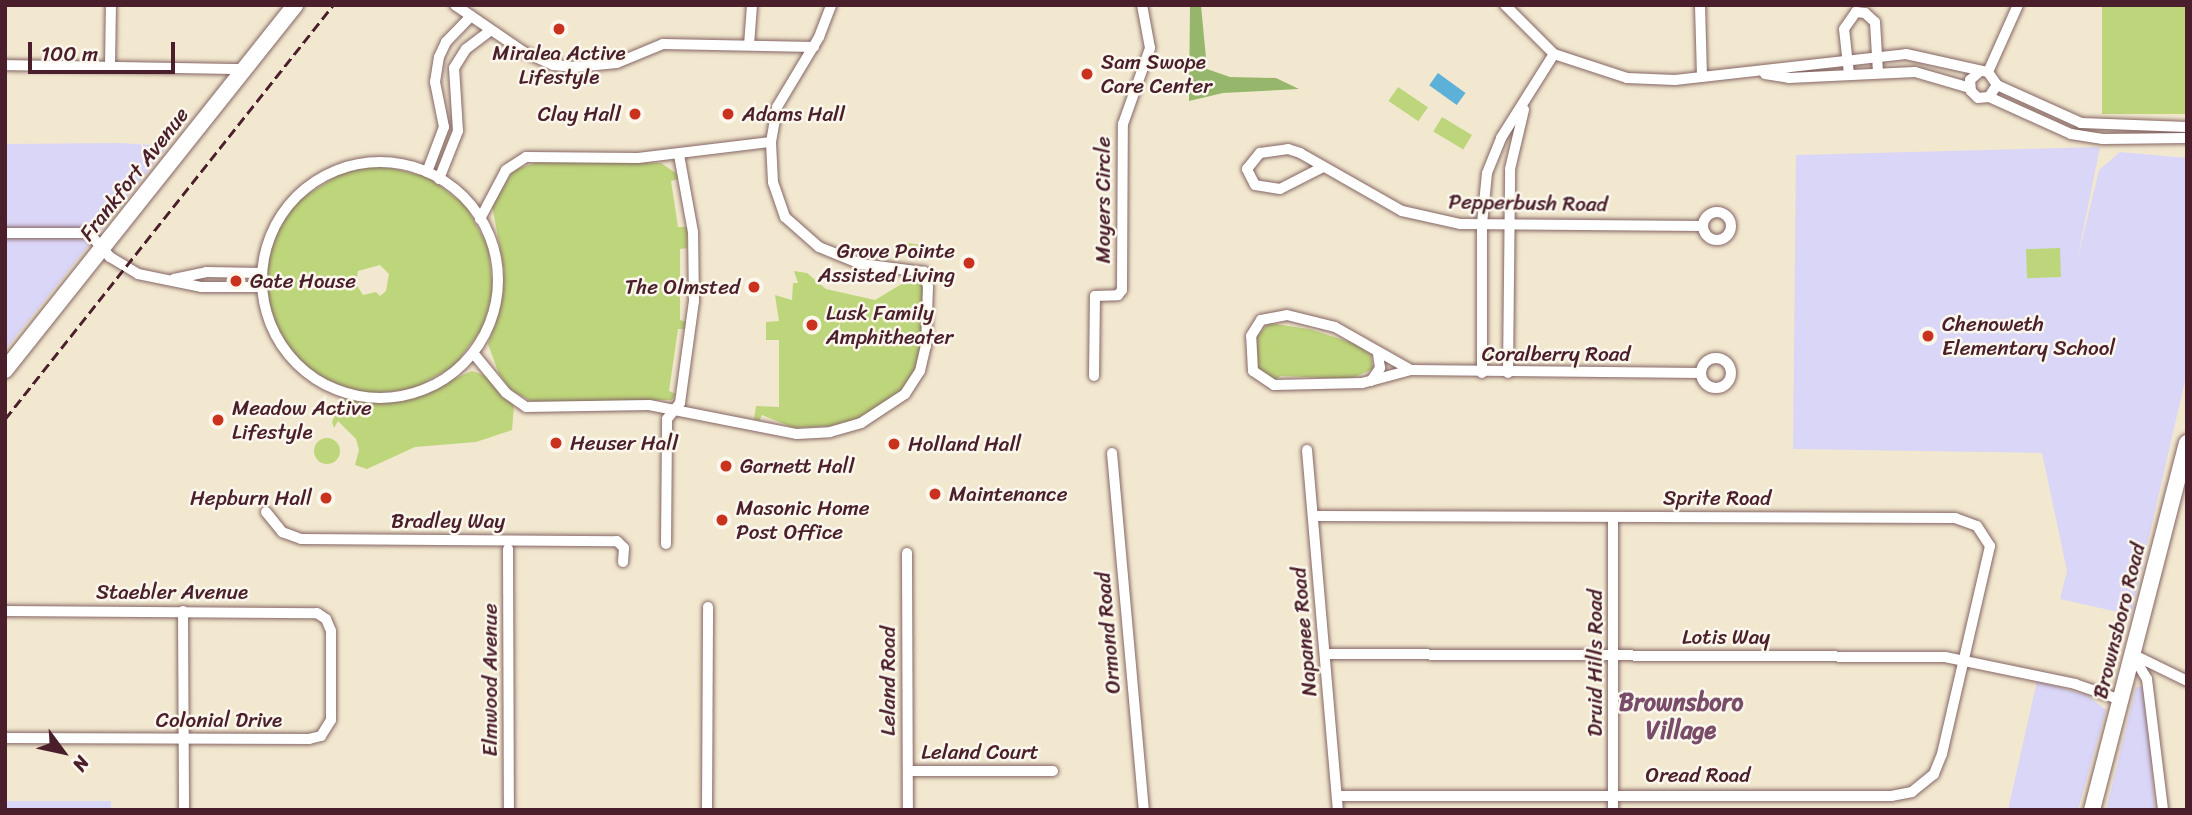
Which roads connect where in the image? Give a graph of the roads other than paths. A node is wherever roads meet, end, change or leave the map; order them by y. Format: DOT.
graph roads {
  1 [pos="111,5"];
  2 [pos="295,5"];
  3 [pos="455,5"];
  4 [pos="752,5"];
  5 [pos="831,5"];
  6 [pos="1142,5"];
  7 [pos="1505,5"];
  8 [pos="1700,5"];
  9 [pos="2018,5"];
  10 [pos="471,16"];
  11 [pos="491,30"];
  12 [pos="749,45"];
  13 [pos="814,47"];
  14 [pos="1554,54"];
  15 [pos="1877,57"];
  16 [pos="1848,60"];
  17 [pos="5,65"];
  18 [pos="110,66"];
  19 [pos="244,69"];
  20 [pos="1983,72"];
  21 [pos="1758,73"];
  22 [pos="1878,73"];
  23 [pos="1849,74"];
  24 [pos="1702,77"];
  25 [pos="1997,85"];
  26 [pos="1970,88"];
  27 [pos="1989,97"];
  28 [pos="1527,99"];
  29 [pos="2187,127"];
  30 [pos="2187,138"];
  31 [pos="771,142"];
  32 [pos="679,155"];
  33 [pos="1323,167"];
  34 [pos="427,172"];
  35 [pos="439,179"];
  36 [pos="480,219"];
  37 [pos="1482,224"];
  38 [pos="1508,224"];
  39 [pos="1703,226"];
  40 [pos="5,233"];
  41 [pos="102,248"];
  42 [pos="262,273"];
  43 [pos="174,279"];
  44 [pos="258,287"];
  45 [pos="1378,353"];
  46 [pos="474,354"];
  47 [pos="5,370"];
  48 [pos="1411,370"];
  49 [pos="1482,373"];
  50 [pos="1508,373"];
  51 [pos="1701,373"];
  52 [pos="1094,376"];
  53 [pos="1371,382"];
  54 [pos="675,409"];
  55 [pos="2187,443"];
  56 [pos="1307,450"];
  57 [pos="1112,453"];
  58 [pos="266,512"];
  59 [pos="1313,516"];
  60 [pos="1614,517"];
  61 [pos="666,544"];
  62 [pos="508,550"];
  63 [pos="907,553"];
  64 [pos="623,562"];
  65 [pos="708,607"];
  66 [pos="5,611"];
  67 [pos="183,611"];
  68 [pos="330,628"];
  69 [pos="1325,654"];
  70 [pos="2132,654"];
  71 [pos="1614,655"];
  72 [pos="1965,660"];
  73 [pos="2187,681"];
  74 [pos="2121,699"];
  75 [pos="5,738"];
  76 [pos="183,739"];
  77 [pos="908,771"];
  78 [pos="1053,771"];
  79 [pos="1613,794"];
  80 [pos="1337,796"];
  81 [pos="184,810"];
  82 [pos="509,810"];
  83 [pos="707,810"];
  84 [pos="908,810"];
  85 [pos="1144,810"];
  86 [pos="1338,810"];
  87 [pos="1613,810"];
  88 [pos="2092,810"];
  89 [pos="2162,810"];
  1 -- 18 [label="street"];
  2 -- 19 [label="main road, Frankfort Avenue"];
  3 -- 10 [label="street"];
  4 -- 12 [label="street"];
  5 -- 13 [label="street"];
  6 -- 52 [label="street, Moyers Circle"];
  7 -- 14 [label="street"];
  8 -- 24 [label="street"];
  9 -- 20 [label="street"];
  10 -- 11 [label="street"];
  10 -- 34 [label="street"];
  11 -- 12 [label="street"];
  11 -- 35 [label="street"];
  12 -- 13 [label="street"];
  13 -- 31 [label="street"];
  14 -- 24 [label="street"];
  14 -- 28 [label="street"];
  15 -- 16 [label="street"];
  15 -- 16 [label="street"];
  15 -- 20 [label="street"];
  15 -- 22 [label="street"];
  16 -- 21 [label="street"];
  16 -- 23 [label="street"];
  17 -- 18 [label="street"];
  18 -- 19 [label="street"];
  19 -- 41 [label="main road, Frankfort Avenue"];
  20 -- 25 [label="street"];
  20 -- 26 [label="street"];
  21 -- 23 [label="street"];
  21 -- 24 [label="street"];
  22 -- 23 [label="street"];
  22 -- 26 [label="street"];
  25 -- 27 [label="street"];
  25 -- 29 [label="street"];
  26 -- 27 [label="street"];
  27 -- 30 [label="street"];
  28 -- 37 [label="street"];
  28 -- 38 [label="street"];
  31 -- 32 [label="street"];
  31 -- 54 [label="street"];
  32 -- 36 [label="street"];
  32 -- 54 [label="street"];
  33 -- 33 [label="street, Pepperbush Road"];
  33 -- 37 [label="street, Pepperbush Road"];
  34 -- 35 [label="street"];
  34 -- 42 [label="street"];
  35 -- 36 [label="street"];
  36 -- 46 [label="street"];
  37 -- 38 [label="street, Pepperbush Road"];
  37 -- 49 [label="street"];
  38 -- 39 [label="street, Pepperbush Road"];
  38 -- 50 [label="street"];
  40 -- 41 [label="street"];
  41 -- 43 [label="street"];
  41 -- 47 [label="main road, Frankfort Avenue"];
  42 -- 43 [label="street"];
  42 -- 44 [label="street"];
  43 -- 44 [label="street"];
  44 -- 46 [label="street"];
  45 -- 48 [label="street, Coralberry Road"];
  45 -- 53 [label="street"];
  45 -- 53 [label="street, Coralberry Road"];
  46 -- 54 [label="street"];
  48 -- 49 [label="street, Coralberry Road"];
  48 -- 53 [label="street, Coralberry Road"];
  49 -- 50 [label="street, Coralberry Road"];
  50 -- 51 [label="street, Coralberry Road"];
  54 -- 61 [label="street"];
  55 -- 70 [label="main road, Brownsboro Road"];
  56 -- 59 [label="street, Napanee Road"];
  57 -- 85 [label="street, Ormond Road"];
  58 -- 64 [label="street, Bradley Way"];
  59 -- 60 [label="street, Sprite Road"];
  59 -- 69 [label="street, Napanee Road"];
  60 -- 71 [label="street, Druid Hills Road"];
  60 -- 72 [label="street, Sprite Road"];
  62 -- 82 [label="street, Elmwood Avenue"];
  63 -- 77 [label="street, Leland Road"];
  65 -- 83 [label="street"];
  66 -- 67 [label="street, Staebler Avenue"];
  67 -- 68 [label="street, Staebler Avenue"];
  67 -- 76 [label="street"];
  68 -- 76 [label="street, Colonial Drive"];
  69 -- 71 [label="street, Lotis Way"];
  69 -- 80 [label="street, Napanee Road"];
  70 -- 73 [label="street"];
  70 -- 74 [label="main road, Brownsboro Road"];
  70 -- 89 [label="street"];
  71 -- 72 [label="street, Lotis Way"];
  71 -- 79 [label="street, Druid Hills Road"];
  72 -- 74 [label="street, Lotis Way"];
  72 -- 79 [label="street, Oread Road"];
  74 -- 88 [label="main road, Brownsboro Road"];
  75 -- 76 [label="street, Colonial Drive"];
  76 -- 81 [label="street"];
  77 -- 78 [label="street, Leland Court"];
  77 -- 84 [label="street, Leland Road"];
  79 -- 80 [label="street, Oread Road"];
  79 -- 87 [label="street, Druid Hills Road"];
  80 -- 86 [label="street, Napanee Road"];
}
